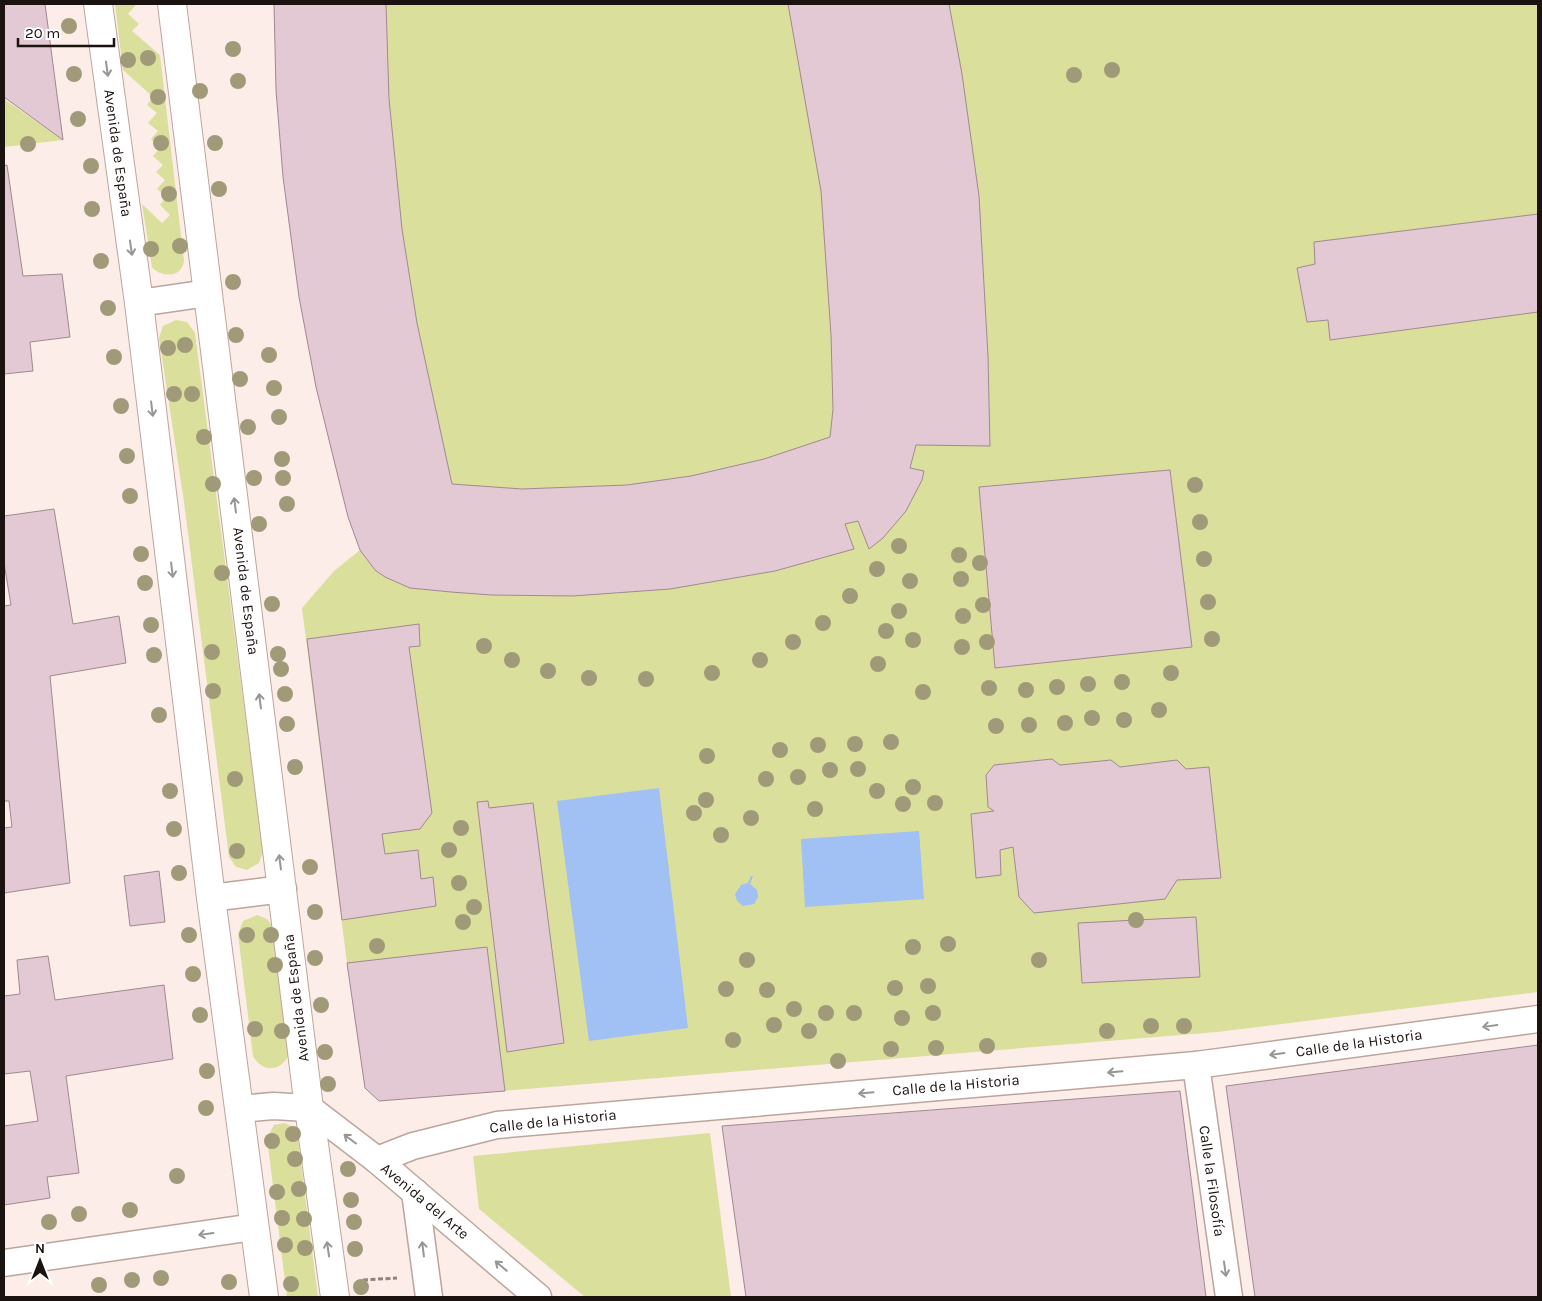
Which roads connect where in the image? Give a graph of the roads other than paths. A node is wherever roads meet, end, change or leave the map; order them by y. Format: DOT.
graph roads {
  1 [pos="98,4"];
  2 [pos="172,4"];
  3 [pos="208,293"];
  4 [pos="139,303"];
  5 [pos="283,889"];
  6 [pos="211,898"];
  7 [pos="1538,1019"];
  8 [pos="1196,1065"];
  9 [pos="309,1108"];
  10 [pos="239,1109"];
  11 [pos="376,1160"];
  12 [pos="415,1192"];
  13 [pos="254,1227"];
  14 [pos="4,1263"];
  15 [pos="264,1297"];
  16 [pos="335,1297"];
  17 [pos="429,1297"];
  18 [pos="538,1297"];
  19 [pos="1228,1297"];
  1 -- 4 [label="main road, Avenida de España, one-way"];
  2 -- 3 [label="main road, Avenida de España"];
  3 -- 4 [label="street"];
  5 -- 3 [label="main road, Avenida de España, one-way"];
  4 -- 6 [label="main road, Avenida de España, one-way"];
  5 -- 6 [label="street"];
  5 -- 9 [label="main road, Avenida de España"];
  6 -- 10 [label="main road, Avenida de España"];
  7 -- 8 [label="street, Calle de la Historia, one-way"];
  8 -- 11 [label="street, Calle de la Historia, one-way"];
  8 -- 19 [label="street, Calle la Filosofía, one-way"];
  9 -- 10 [label="street"];
  11 -- 9 [label="street, Avenida del Arte, one-way"];
  16 -- 9 [label="main road, Avenida de España, one-way"];
  10 -- 13 [label="main road, Avenida de España"];
  11 -- 12 [label="street, Avenida del Arte"];
  17 -- 12 [label="street, one-way"];
  18 -- 12 [label="street, Avenida del Arte, one-way"];
  13 -- 14 [label="street, one-way"];
  13 -- 15 [label="main road, Avenida de España"];
}
